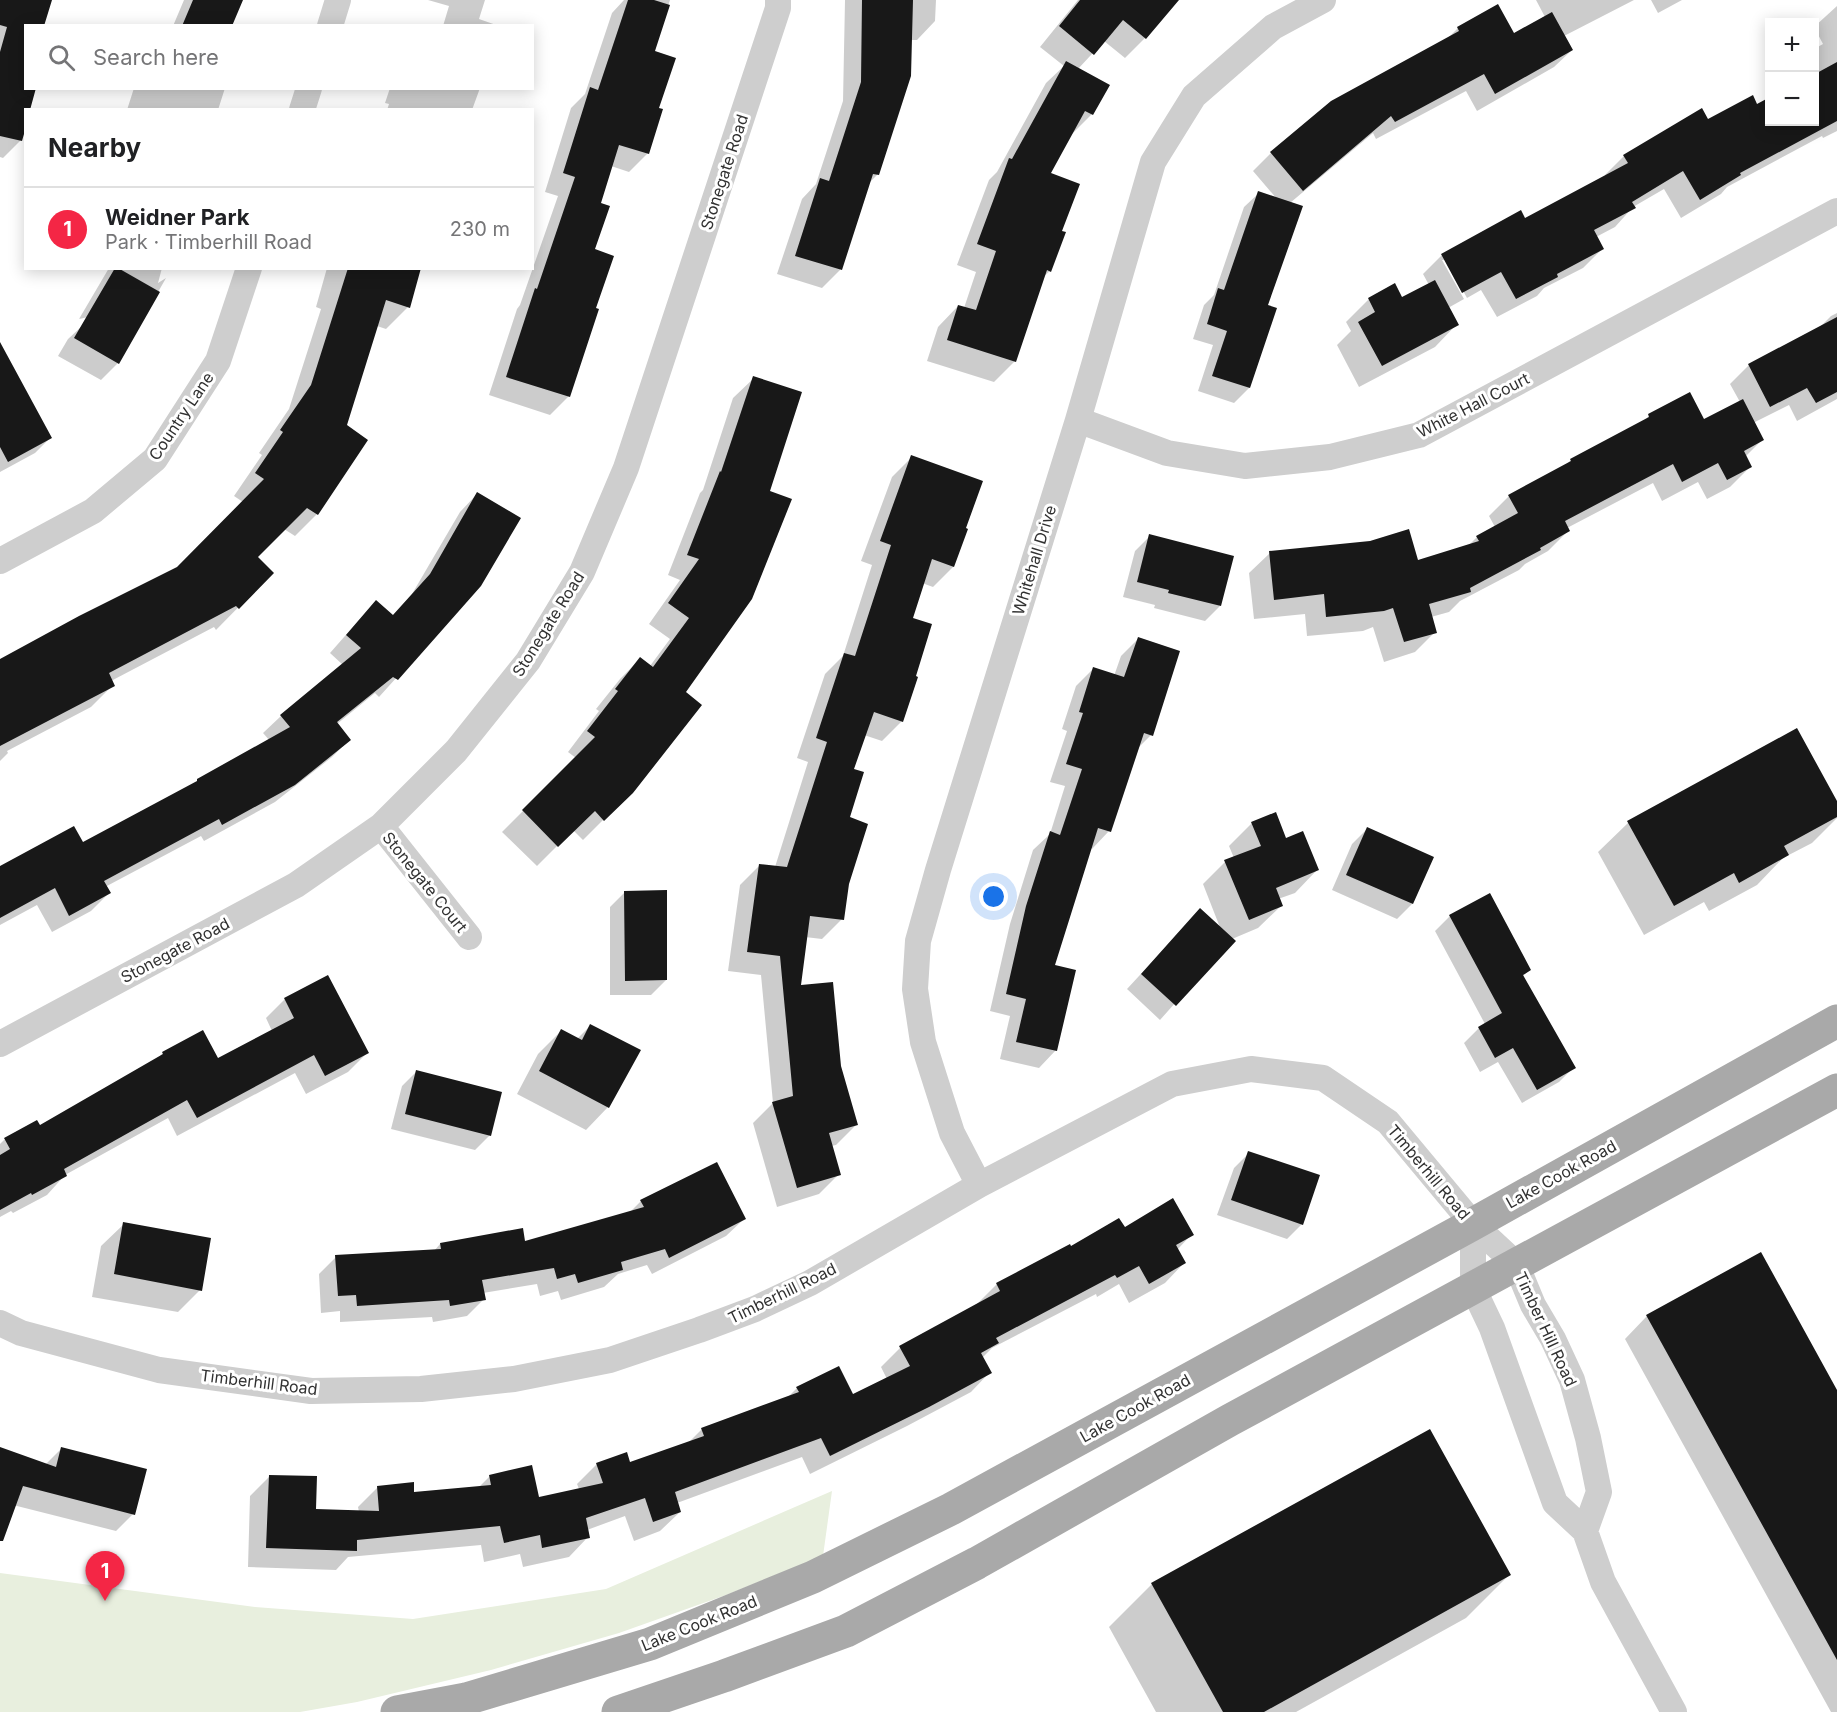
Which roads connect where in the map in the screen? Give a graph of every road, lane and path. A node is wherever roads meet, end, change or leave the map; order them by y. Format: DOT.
graph roads {
  1 [pos="338,0"];
  2 [pos="778,0"];
  3 [pos="1323,0"];
  4 [pos="331,24"];
  5 [pos="308,90"];
  6 [pos="303,108"];
  7 [pos="1837,211"];
  8 [pos="248,270"];
  9 [pos="1078,420"];
  10 [pos="0,561"];
  11 [pos="381,826"];
  12 [pos="469,937"];
  13 [pos="1837,1021"];
  14 [pos="0,1044"];
  15 [pos="1837,1090"];
  16 [pos="979,1185"];
  17 [pos="1473,1224"];
  18 [pos="1516,1264"];
  19 [pos="1473,1288"];
  20 [pos="0,1323"];
  21 [pos="1585,1531"];
  22 [pos="397,1712"];
  23 [pos="618,1712"];
  24 [pos="1674,1712"];
  1 -- 4 [label="street"];
  2 -- 11 [label="street, Stonegate Road"];
  3 -- 9 [label="street, Whitehall Drive"];
  5 -- 6 [label="street"];
  7 -- 9 [label="street, White Hall Court"];
  8 -- 10 [label="street, Country Lane"];
  9 -- 16 [label="street, Whitehall Drive"];
  11 -- 12 [label="street, Stonegate Court"];
  11 -- 14 [label="street, Stonegate Road"];
  13 -- 17 [label="main road, Lake Cook Road"];
  15 -- 18 [label="main road"];
  16 -- 17 [label="street, Timberhill Road"];
  16 -- 20 [label="street, Timberhill Road"];
  17 -- 18 [label="street, Timber Hill Road"];
  17 -- 19 [label="street"];
  17 -- 22 [label="main road, Lake Cook Road"];
  18 -- 19 [label="main road"];
  18 -- 21 [label="street, Timber Hill Road"];
  19 -- 21 [label="street"];
  19 -- 23 [label="main road"];
  21 -- 24 [label="street"];
}
